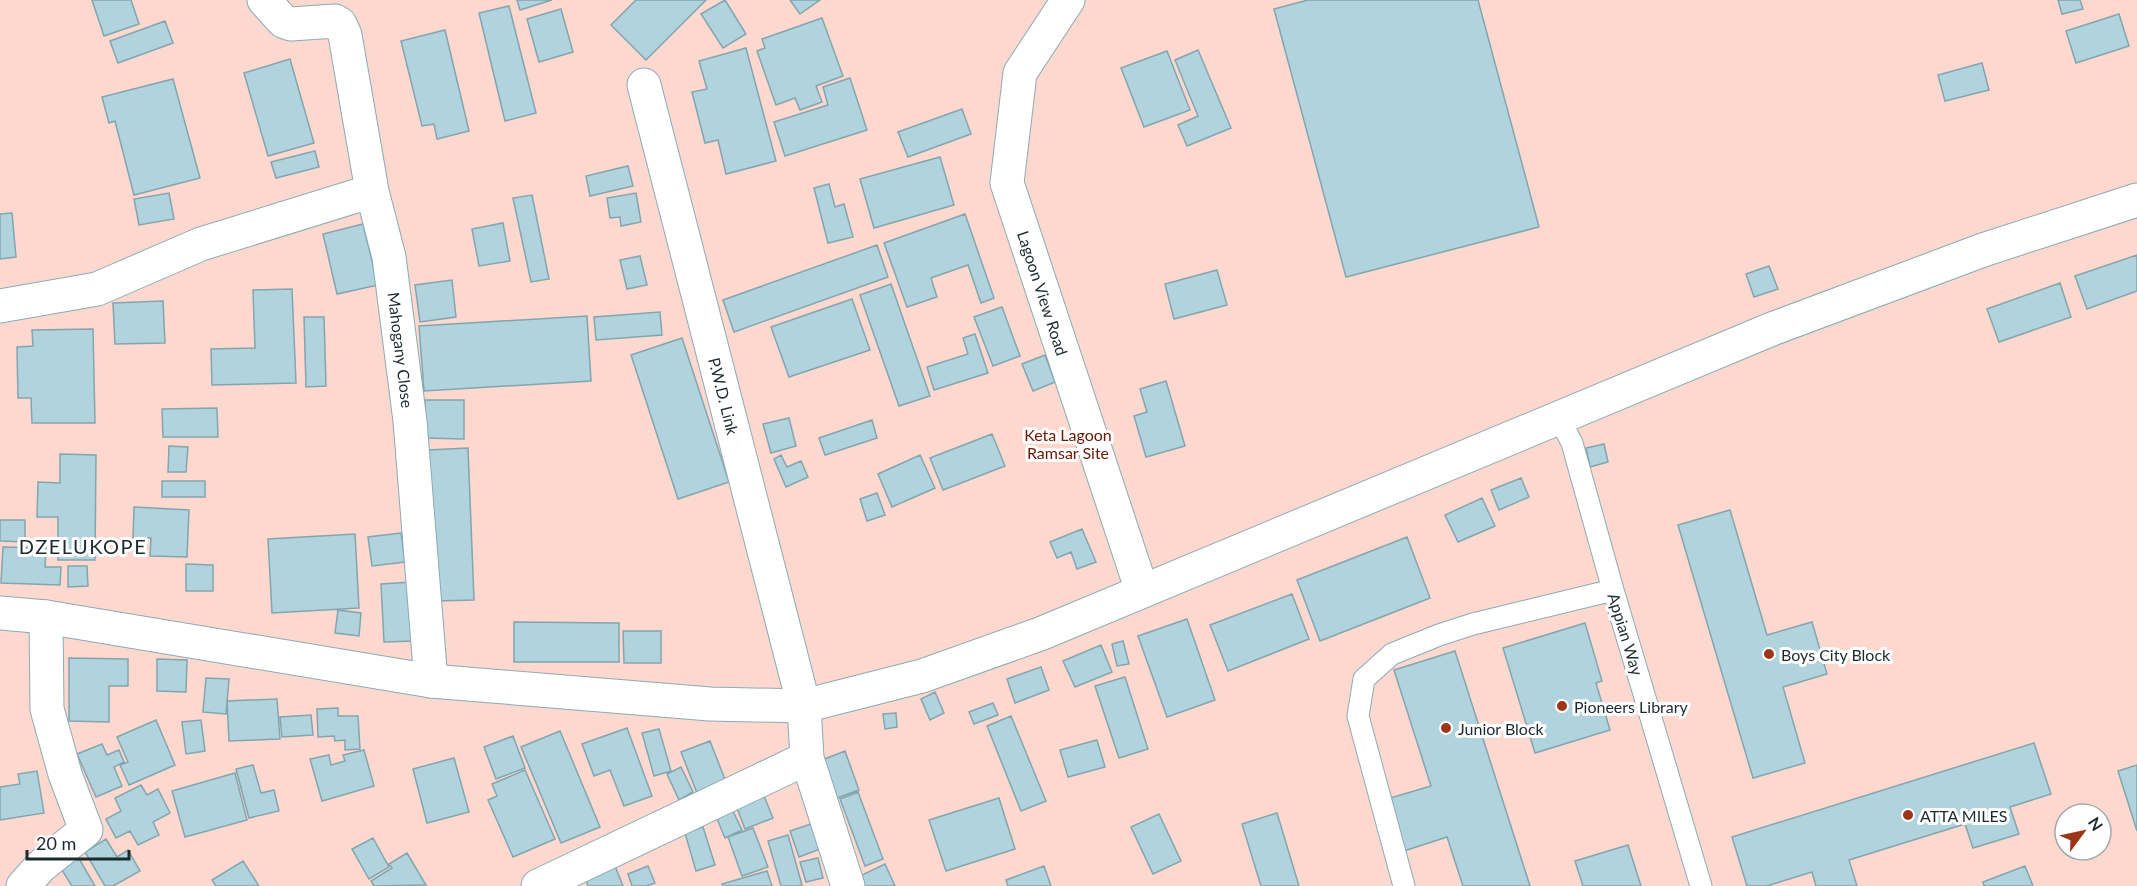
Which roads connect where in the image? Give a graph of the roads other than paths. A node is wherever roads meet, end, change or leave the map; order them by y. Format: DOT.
graph roads {
  1 [pos="264,0"];
  2 [pos="1068,0"];
  3 [pos="644,85"];
  4 [pos="372,191"];
  5 [pos="2137,200"];
  6 [pos="0,306"];
  7 [pos="1559,418"];
  8 [pos="1613,590"];
  9 [pos="1142,591"];
  10 [pos="0,613"];
  11 [pos="46,617"];
  12 [pos="431,681"];
  13 [pos="804,706"];
  14 [pos="807,758"];
  15 [pos="23,886"];
  16 [pos="538,886"];
  17 [pos="848,886"];
  18 [pos="1404,886"];
  19 [pos="1701,886"];
  1 -- 4 [label="street, Mahogany Close"];
  2 -- 9 [label="street, Lagoon View Road"];
  3 -- 13 [label="street, P.W.D. Link"];
  4 -- 6 [label="street"];
  4 -- 12 [label="street, Mahogany Close"];
  5 -- 7 [label="street"];
  7 -- 8 [label="lane, Appian Way"];
  7 -- 9 [label="street"];
  8 -- 18 [label="lane"];
  8 -- 19 [label="lane, Appian Way"];
  9 -- 13 [label="street"];
  10 -- 11 [label="street"];
  11 -- 12 [label="street"];
  11 -- 15 [label="street"];
  12 -- 13 [label="street"];
  13 -- 14 [label="street, P.W.D. Link"];
  14 -- 16 [label="street"];
  14 -- 17 [label="street, P.W.D. Link"];
}
